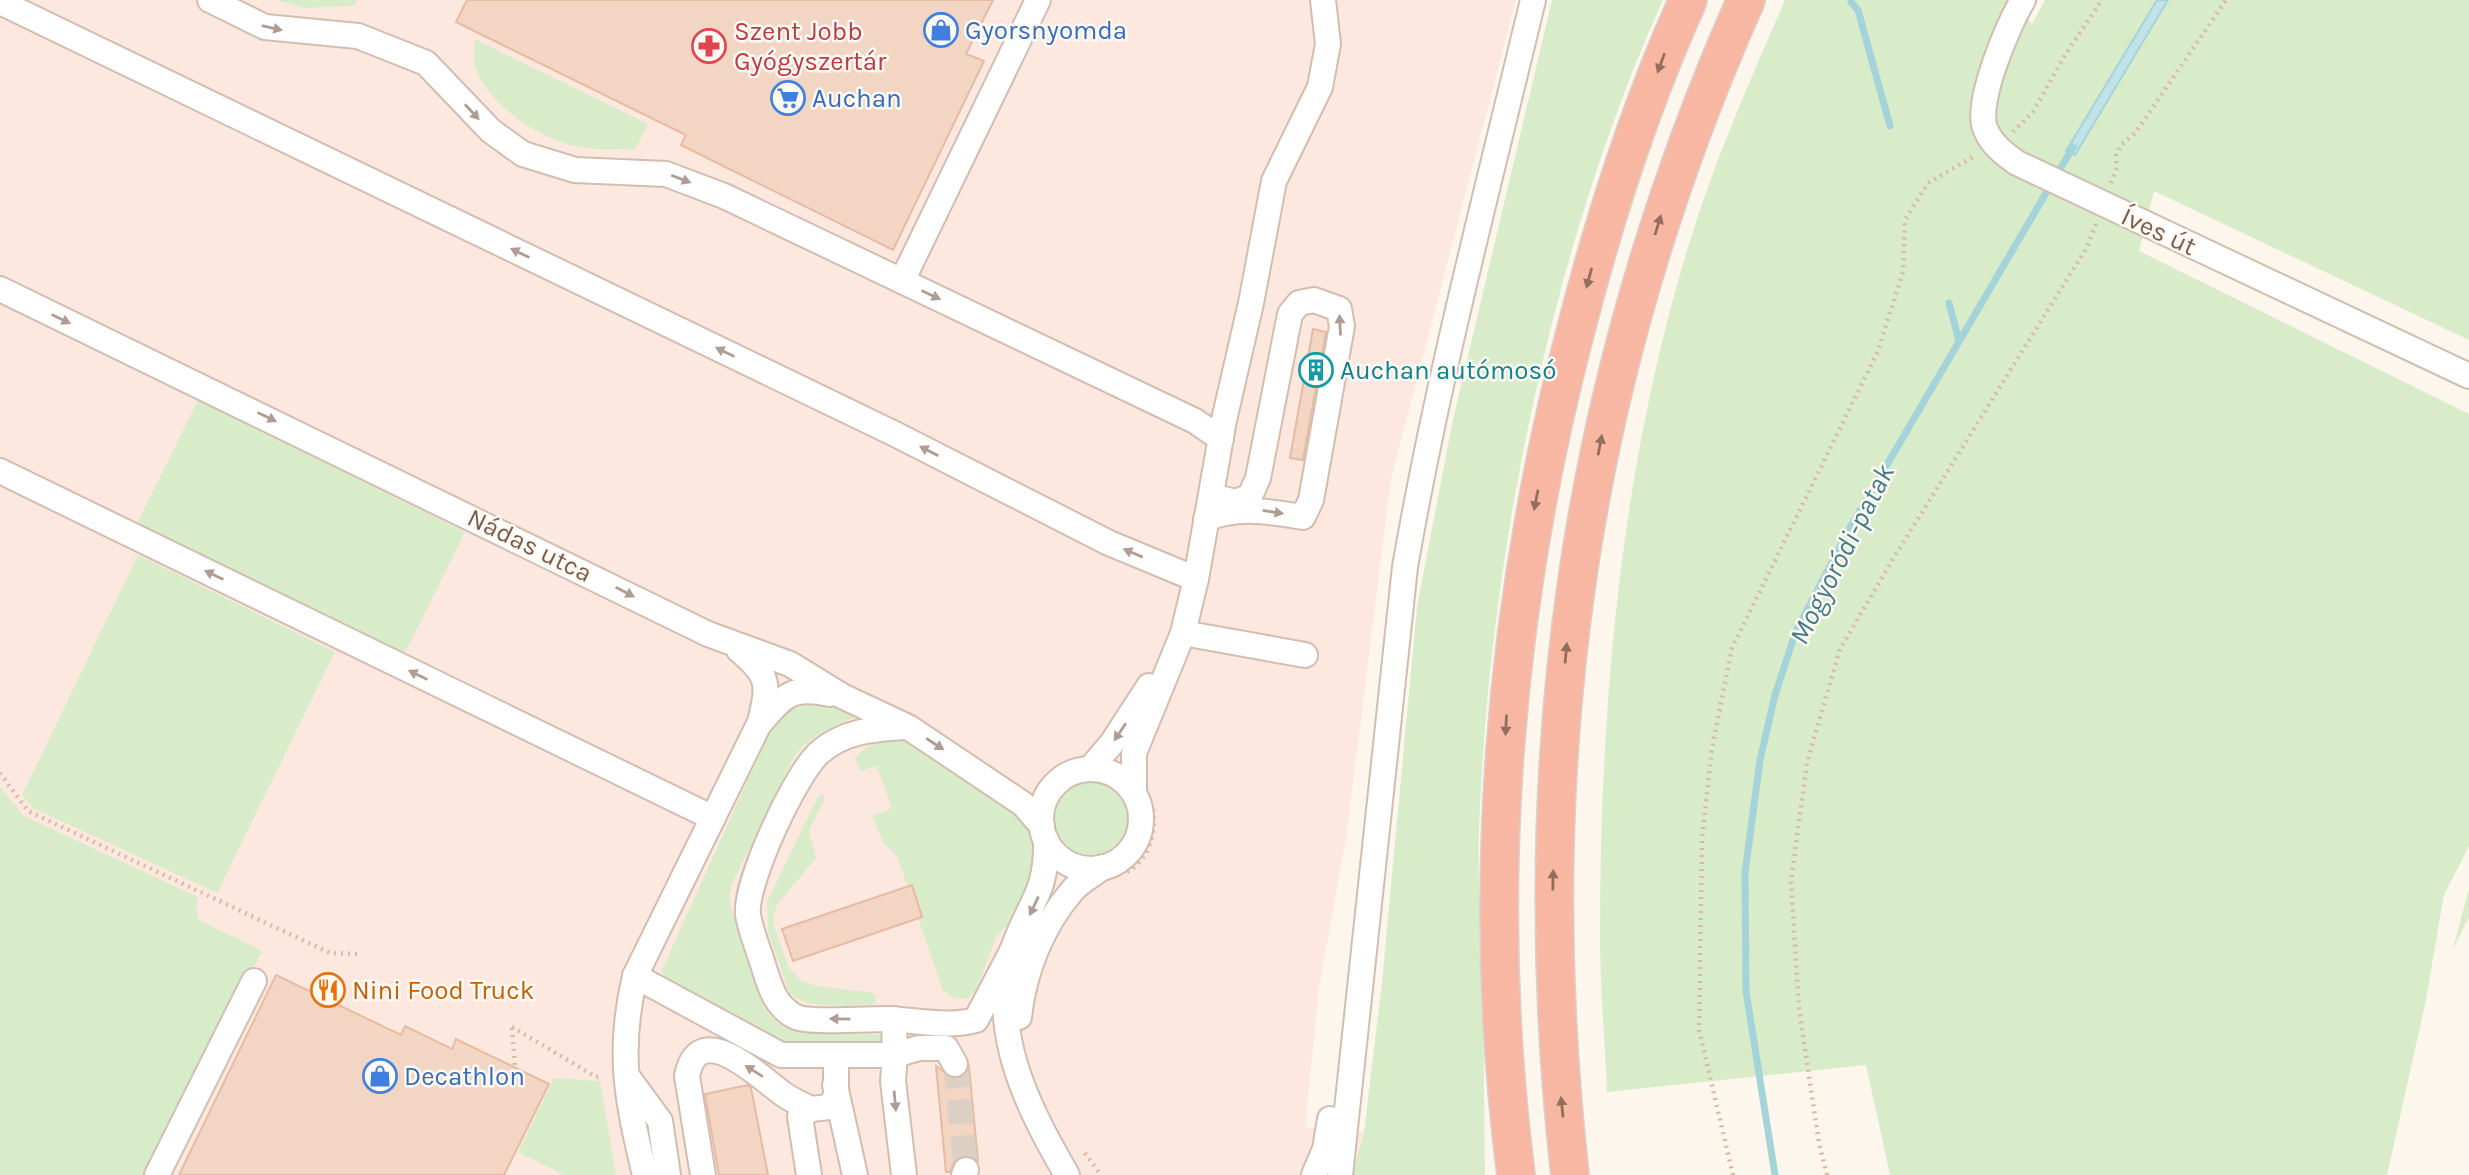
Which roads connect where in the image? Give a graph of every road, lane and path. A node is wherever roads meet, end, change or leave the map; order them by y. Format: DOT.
graph roads {
  1 [pos="210,0"];
  2 [pos="1038,0"];
  3 [pos="1323,0"];
  4 [pos="1533,0"];
  5 [pos="1688,0"];
  6 [pos="1746,0"];
  7 [pos="2023,0"];
  8 [pos="2102,0"];
  9 [pos="2226,0"];
  10 [pos="0,2"];
  11 [pos="1993,145"];
  12 [pos="2096,201"];
  13 [pos="902,281"];
  14 [pos="0,289"];
  15 [pos="2469,376"];
  16 [pos="1221,439"];
  17 [pos="0,471"];
  18 [pos="1208,508"];
  19 [pos="1196,579"];
  20 [pos="1183,633"];
  21 [pos="731,643"];
  22 [pos="1305,656"];
  23 [pos="842,696"];
  24 [pos="760,722"];
  25 [pos="908,727"];
  26 [pos="1090,769"];
  27 [pos="0,774"];
  28 [pos="1134,793"];
  29 [pos="713,817"];
  30 [pos="1044,833"];
  31 [pos="1103,867"];
  32 [pos="1014,947"];
  33 [pos="360,954"];
  34 [pos="635,976"];
  35 [pos="254,981"];
  36 [pos="894,1020"];
  37 [pos="1354,1028"];
  38 [pos="895,1055"];
  39 [pos="836,1056"];
  40 [pos="1014,1059"];
  41 [pos="955,1064"];
  42 [pos="515,1067"];
  43 [pos="625,1073"];
  44 [pos="596,1077"];
  45 [pos="835,1084"];
  46 [pos="811,1109"];
  47 [pos="157,1175"];
  48 [pos="645,1175"];
  49 [pos="668,1175"];
  50 [pos="703,1175"];
  51 [pos="809,1175"];
  52 [pos="855,1175"];
  53 [pos="904,1175"];
  54 [pos="1067,1175"];
  55 [pos="1314,1175"];
  56 [pos="1340,1175"];
  57 [pos="1516,1175"];
  58 [pos="1570,1175"];
  59 [pos="1733,1175"];
  60 [pos="1827,1175"];
  1 -- 13 [label="street, one-way"];
  2 -- 13 [label="street"];
  3 -- 16 [label="street"];
  4 -- 37 [label="street"];
  5 -- 57 [label="highway, one-way"];
  58 -- 6 [label="highway, one-way"];
  7 -- 11 [label="street"];
  8 -- 11 [label="path"];
  9 -- 12 [label="path"];
  19 -- 10 [label="street, one-way"];
  11 -- 12 [label="street, Íves út"];
  11 -- 59 [label="path"];
  12 -- 15 [label="street, Íves út"];
  12 -- 60 [label="path"];
  13 -- 16 [label="street, one-way"];
  14 -- 21 [label="street, Nádas utca, one-way"];
  16 -- 18 [label="street"];
  29 -- 17 [label="street, one-way"];
  18 -- 18 [label="street, one-way"];
  18 -- 19 [label="street"];
  19 -- 20 [label="street"];
  20 -- 22 [label="street"];
  20 -- 26 [label="street, one-way"];
  20 -- 28 [label="street"];
  21 -- 23 [label="street, Nádas utca"];
  21 -- 24 [label="street"];
  23 -- 24 [label="street"];
  23 -- 25 [label="street, Nádas utca"];
  24 -- 29 [label="street"];
  25 -- 30 [label="street, Nádas utca, one-way"];
  36 -- 25 [label="street, one-way"];
  26 -- 28 [label="street"];
  26 -- 30 [label="street"];
  27 -- 33 [label="path"];
  28 -- 31 [label="street"];
  29 -- 34 [label="street"];
  30 -- 31 [label="street"];
  30 -- 32 [label="street, one-way"];
  31 -- 40 [label="street"];
  32 -- 36 [label="street"];
  32 -- 40 [label="street"];
  34 -- 39 [label="street"];
  34 -- 43 [label="street"];
  35 -- 47 [label="street"];
  36 -- 38 [label="street"];
  37 -- 55 [label="street"];
  37 -- 56 [label="street"];
  38 -- 39 [label="street"];
  38 -- 41 [label="street"];
  38 -- 53 [label="street, one-way"];
  39 -- 45 [label="street"];
  40 -- 54 [label="street"];
  42 -- 44 [label="path"];
  43 -- 48 [label="street"];
  43 -- 49 [label="street"];
  45 -- 46 [label="street"];
  45 -- 52 [label="street"];
  46 -- 50 [label="street, one-way"];
  46 -- 51 [label="street"];
}
